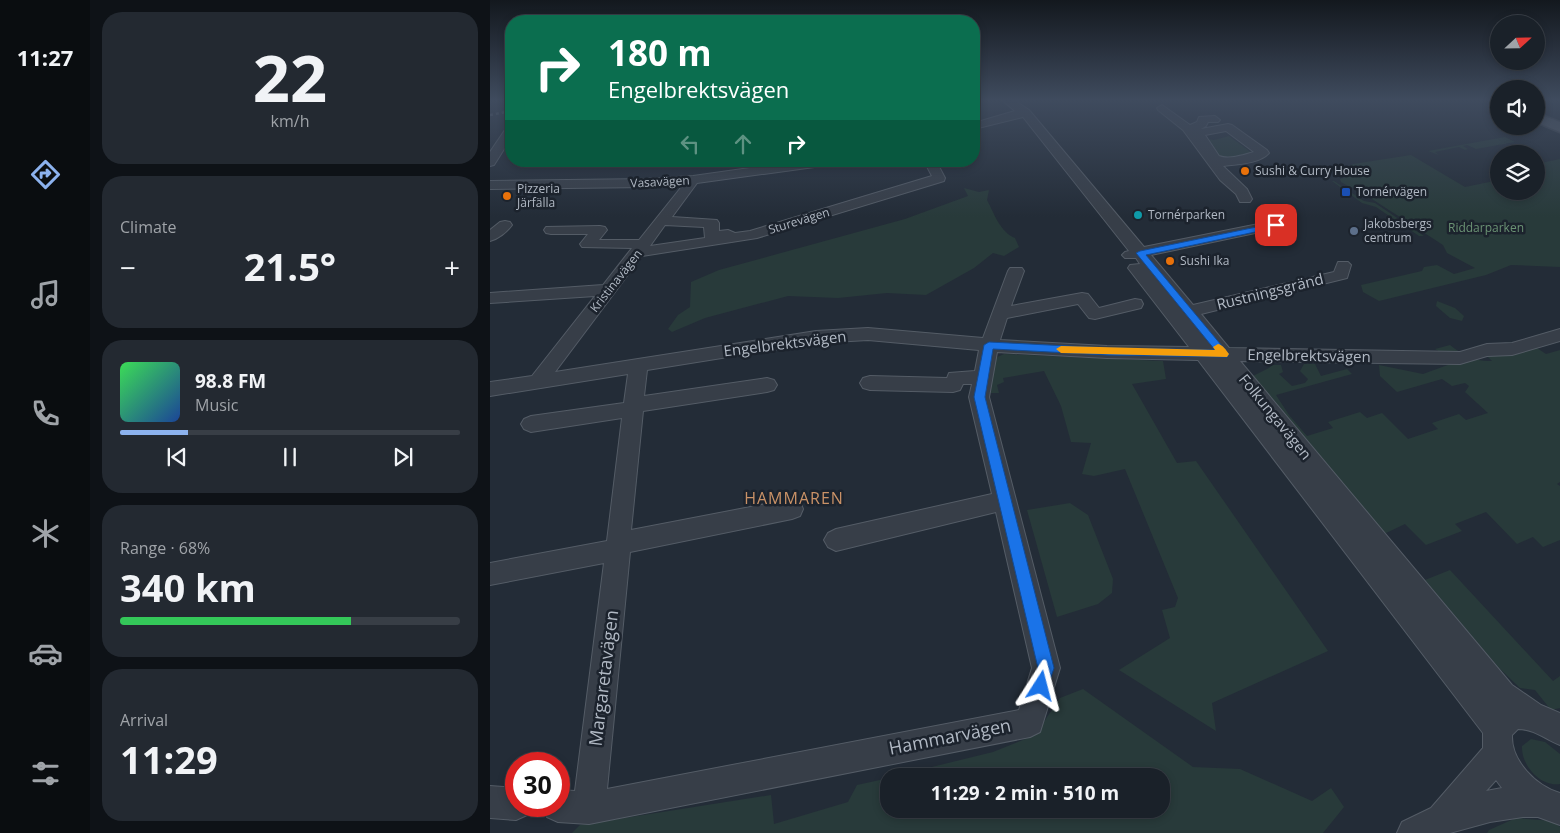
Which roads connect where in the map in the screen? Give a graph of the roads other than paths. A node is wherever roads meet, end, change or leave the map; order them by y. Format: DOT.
graph roads {
  1 [pos="505,139"];
  2 [pos="1041,139"];
  3 [pos="1198,139"];
  4 [pos="1199,139"];
  5 [pos="1244,139"];
  6 [pos="490,162"];
  7 [pos="786,167"];
  8 [pos="933,167"];
  9 [pos="693,180"];
  10 [pos="490,185"];
  11 [pos="1246,198"];
  12 [pos="662,221"];
  13 [pos="1288,222"];
  14 [pos="506,226"];
  15 [pos="551,230"];
  16 [pos="732,233"];
  17 [pos="490,238"];
  18 [pos="641,248"];
  19 [pos="1133,255"];
  20 [pos="1343,265"];
  21 [pos="1016,271"];
  22 [pos="609,290"];
  23 [pos="490,298"];
  24 [pos="1135,304"];
  25 [pos="1000,314"];
  26 [pos="1192,315"];
  27 [pos="1560,336"];
  28 [pos="989,345"];
  29 [pos="1213,354"];
  30 [pos="638,366"];
  31 [pos="983,376"];
  32 [pos="537,382"];
  33 [pos="870,383"];
  34 [pos="768,385"];
  35 [pos="490,389"];
  36 [pos="634,407"];
  37 [pos="531,424"];
  38 [pos="1004,500"];
  39 [pos="792,509"];
  40 [pos="836,540"];
  41 [pos="619,546"];
  42 [pos="490,574"];
  43 [pos="1551,723"];
  44 [pos="1498,741"];
  45 [pos="490,802"];
  46 [pos="505,803"];
  47 [pos="570,807"];
  48 [pos="589,808"];
  49 [pos="1554,808"];
  50 [pos="1443,819"];
  51 [pos="1414,833"];
  1 -- 6 [label="street"];
  2 -- 19 [label="street, Folkungavägen"];
  3 -- 11 [label="street"];
  4 -- 5 [label="street"];
  7 -- 9 [label="street, Vasavägen"];
  8 -- 18 [label="street, Sturevägen"];
  9 -- 10 [label="street, Vasavägen"];
  9 -- 12 [label="street, Kristinavägen"];
  12 -- 16 [label="street"];
  12 -- 18 [label="street, Kristinavägen"];
  13 -- 19 [label="street"];
  14 -- 17 [label="street"];
  15 -- 18 [label="street"];
  18 -- 22 [label="street, Kristinavägen"];
  19 -- 26 [label="street, Folkungavägen"];
  19 -- 29 [label="street, Folkungavägen"];
  20 -- 26 [label="street, Rustningsgränd"];
  21 -- 25 [label="street, Hammarvägen"];
  22 -- 23 [label="street"];
  22 -- 32 [label="street, Kristinavägen"];
  24 -- 25 [label="street"];
  25 -- 28 [label="street, Hammarvägen"];
  26 -- 29 [label="street, Folkungavägen"];
  27 -- 29 [label="street, Engelbrektsvägen"];
  28 -- 29 [label="street, Engelbrektsvägen"];
  28 -- 30 [label="street, Engelbrektsvägen"];
  28 -- 31 [label="street, Hammarvägen"];
  29 -- 43 [label="street, Folkungavägen"];
  29 -- 44 [label="street, Folkungavägen"];
  30 -- 32 [label="street, Engelbrektsvägen"];
  30 -- 36 [label="street, Margaretavägen"];
  31 -- 33 [label="street"];
  31 -- 38 [label="street, Hammarvägen"];
  32 -- 35 [label="street, Engelbrektsvägen"];
  34 -- 36 [label="street"];
  36 -- 37 [label="street"];
  36 -- 41 [label="street, Margaretavägen"];
  38 -- 40 [label="street"];
  38 -- 48 [label="street, Hammarvägen"];
  39 -- 41 [label="street"];
  41 -- 42 [label="street"];
  41 -- 48 [label="street, Margaretavägen"];
  43 -- 44 [label="street"];
  44 -- 49 [label="street, Folkungavägen"];
  44 -- 50 [label="street"];
  45 -- 46 [label="street"];
  47 -- 48 [label="street, Hammarvägen"];
  49 -- 50 [label="street"];
  50 -- 51 [label="street"];
}
